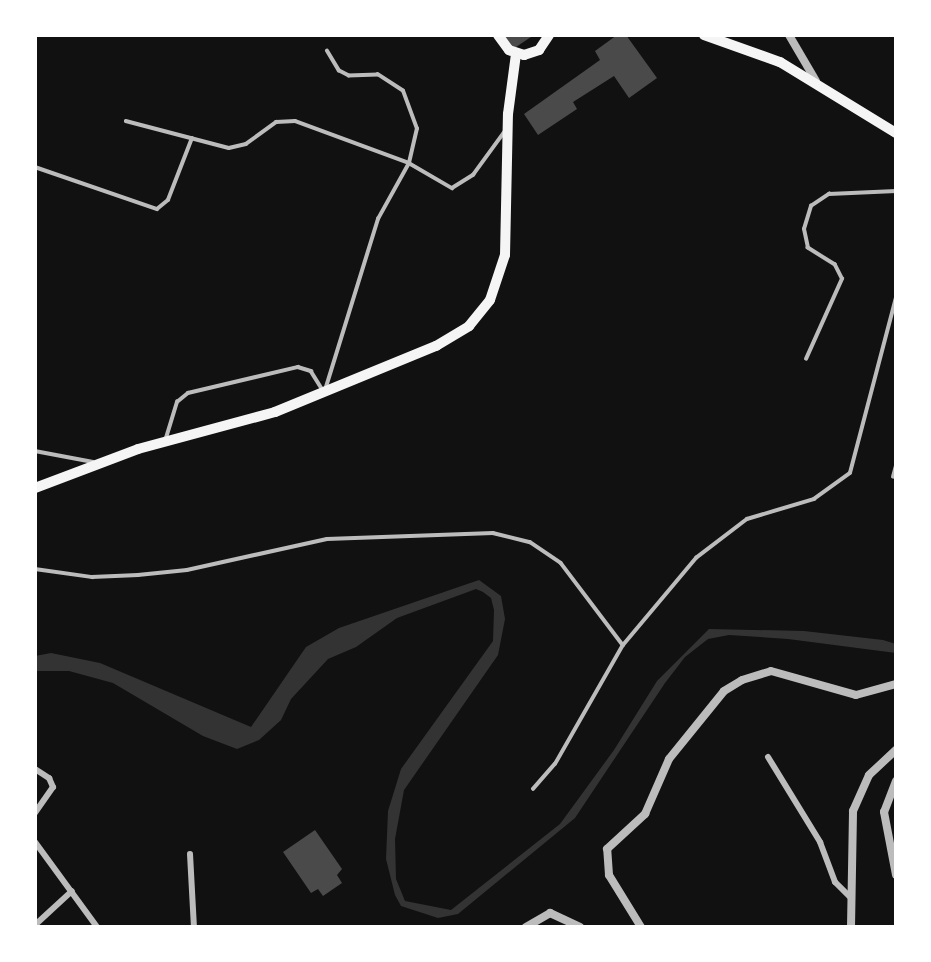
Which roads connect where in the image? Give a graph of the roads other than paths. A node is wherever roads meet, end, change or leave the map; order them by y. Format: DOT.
graph roads {
  1 [pos="498,35"];
  2 [pos="549,35"];
  3 [pos="704,35"];
  4 [pos="789,35"];
  5 [pos="327,51"];
  6 [pos="516,54"];
  7 [pos="816,81"];
  8 [pos="126,121"];
  9 [pos="508,127"];
  10 [pos="896,133"];
  11 [pos="192,138"];
  12 [pos="409,163"];
  13 [pos="35,167"];
  14 [pos="896,191"];
  15 [pos="896,298"];
  16 [pos="806,359"];
  17 [pos="325,392"];
  18 [pos="165,440"];
  19 [pos="35,451"];
  20 [pos="99,463"];
  21 [pos="896,466"];
  22 [pos="893,477"];
  23 [pos="35,488"];
  24 [pos="35,569"];
  25 [pos="623,645"];
  26 [pos="896,684"];
  27 [pos="896,750"];
  28 [pos="768,757"];
  29 [pos="35,769"];
  30 [pos="896,781"];
  31 [pos="533,789"];
  32 [pos="35,813"];
  33 [pos="35,842"];
  34 [pos="190,854"];
  35 [pos="896,875"];
  36 [pos="72,891"];
  37 [pos="852,899"];
  38 [pos="35,925"];
  39 [pos="97,927"];
  40 [pos="194,927"];
  41 [pos="526,927"];
  42 [pos="580,927"];
  43 [pos="641,927"];
  44 [pos="851,927"];
  1 -- 6 [label="highway"];
  2 -- 6 [label="highway"];
  3 -- 7 [label="highway"];
  4 -- 7 [label="street"];
  5 -- 12 [label="lane"];
  6 -- 9 [label="highway"];
  7 -- 10 [label="highway"];
  8 -- 11 [label="lane"];
  9 -- 12 [label="lane"];
  9 -- 17 [label="highway"];
  11 -- 12 [label="lane"];
  11 -- 13 [label="lane"];
  12 -- 17 [label="lane"];
  14 -- 16 [label="lane"];
  15 -- 25 [label="lane"];
  17 -- 18 [label="highway"];
  17 -- 18 [label="lane"];
  18 -- 20 [label="highway"];
  19 -- 20 [label="lane"];
  20 -- 23 [label="highway"];
  21 -- 22 [label="lane"];
  24 -- 25 [label="lane"];
  25 -- 31 [label="lane"];
  26 -- 43 [label="street"];
  27 -- 37 [label="street"];
  28 -- 37 [label="street"];
  29 -- 32 [label="street"];
  30 -- 35 [label="street"];
  33 -- 36 [label="street"];
  34 -- 40 [label="street"];
  36 -- 38 [label="street"];
  36 -- 39 [label="street"];
  37 -- 44 [label="street"];
  41 -- 42 [label="street"];
}
